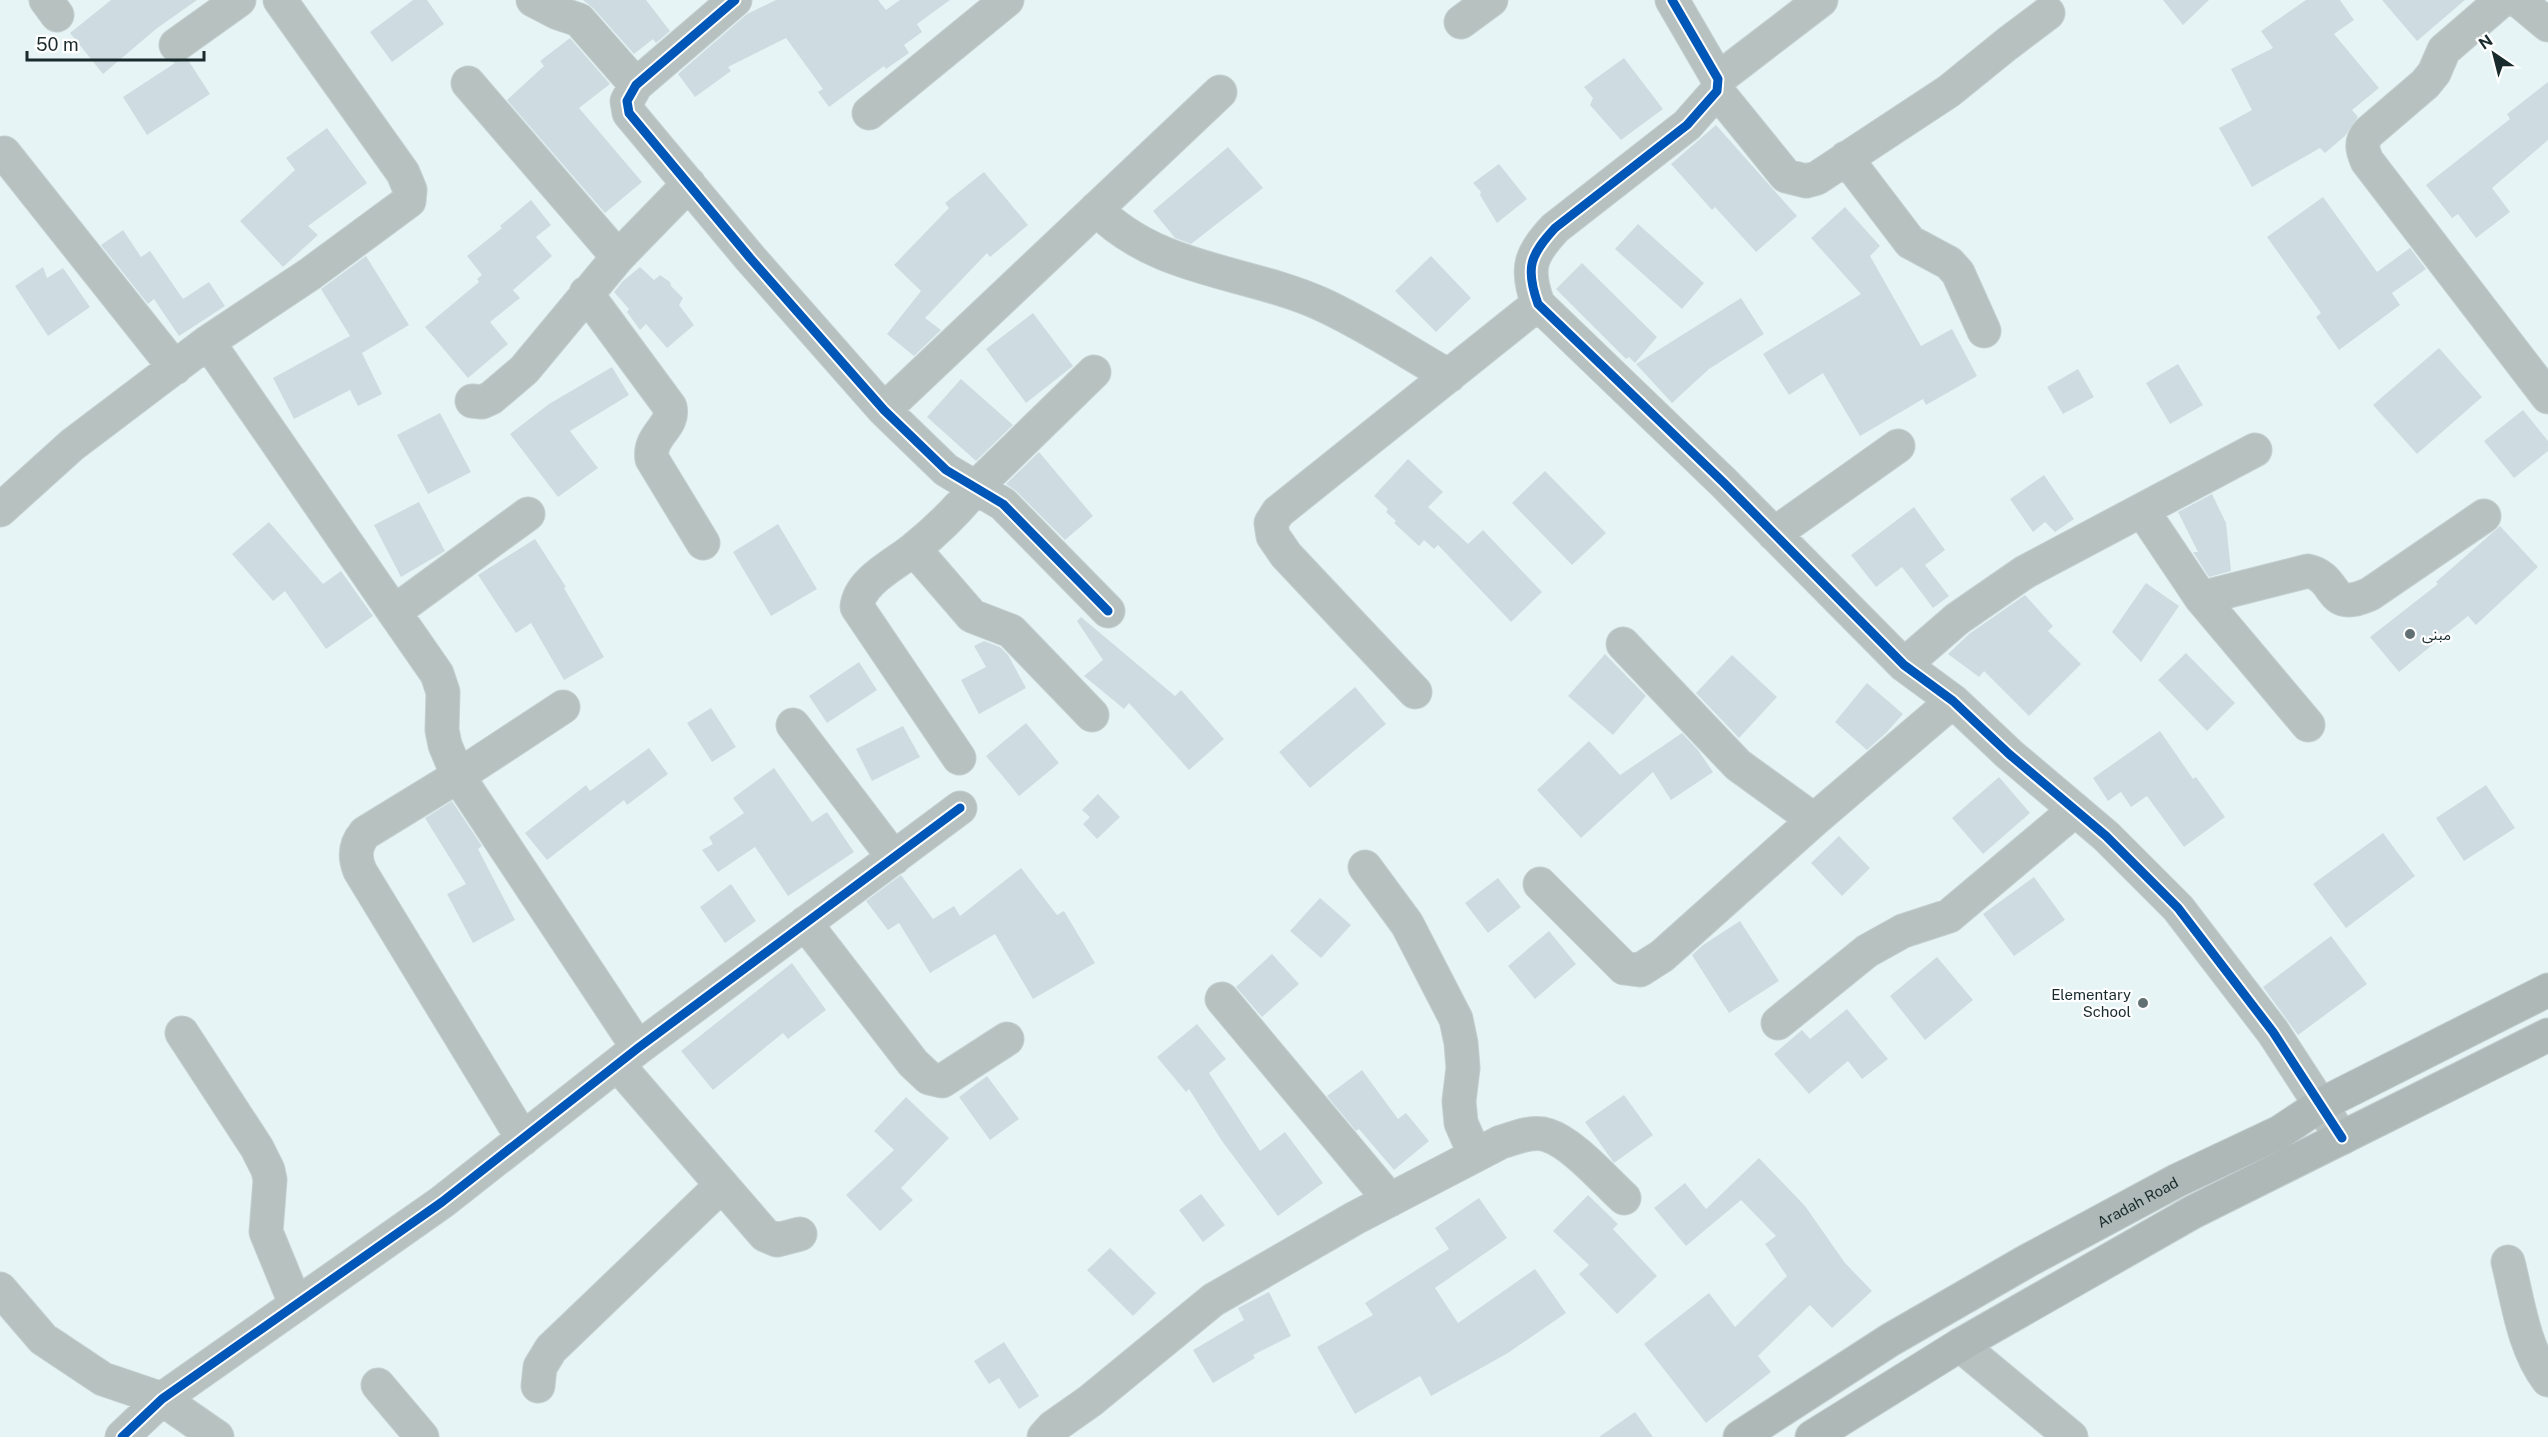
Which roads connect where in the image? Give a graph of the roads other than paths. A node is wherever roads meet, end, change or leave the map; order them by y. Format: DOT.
graph roads {
  1 [pos="239,0"];
  2 [pos="280,0"];
  3 [pos="533,0"];
  4 [pos="735,0"];
  5 [pos="1007,0"];
  6 [pos="1491,0"];
  7 [pos="1672,0"];
  8 [pos="1821,0"];
  9 [pos="2502,0"];
  10 [pos="2518,0"];
  11 [pos="2049,13"];
  12 [pos="1461,22"];
  13 [pos="2548,25"];
  14 [pos="176,45"];
  15 [pos="468,83"];
  16 [pos="636,85"];
  17 [pos="1718,85"];
  18 [pos="1220,92"];
  19 [pos="869,113"];
  20 [pos="4,153"];
  21 [pos="1846,158"];
  22 [pos="689,184"];
  23 [pos="1096,209"];
  24 [pos="618,257"];
  25 [pos="586,293"];
  26 [pos="1538,304"];
  27 [pos="1984,331"];
  28 [pos="208,342"];
  29 [pos="175,368"];
  30 [pos="1094,372"];
  31 [pos="1449,376"];
  32 [pos="2548,397"];
  33 [pos="472,400"];
  34 [pos="884,410"];
  35 [pos="1898,446"];
  36 [pos="2255,450"];
  37 [pos="976,487"];
  38 [pos="0,510"];
  39 [pos="2142,510"];
  40 [pos="528,514"];
  41 [pos="2484,516"];
  42 [pos="1774,534"];
  43 [pos="702,543"];
  44 [pos="914,549"];
  45 [pos="2201,598"];
  46 [pos="1108,611"];
  47 [pos="394,612"];
  48 [pos="1623,644"];
  49 [pos="1904,665"];
  50 [pos="1415,692"];
  51 [pos="1953,701"];
  52 [pos="563,707"];
  53 [pos="1092,716"];
  54 [pos="793,725"];
  55 [pos="2308,725"];
  56 [pos="958,758"];
  57 [pos="458,776"];
  58 [pos="960,808"];
  59 [pos="2075,810"];
  60 [pos="1814,820"];
  61 [pos="894,858"];
  62 [pos="1365,867"];
  63 [pos="1540,884"];
  64 [pos="805,923"];
  65 [pos="2548,990"];
  66 [pos="1222,999"];
  67 [pos="1778,1023"];
  68 [pos="182,1033"];
  69 [pos="2548,1035"];
  70 [pos="1007,1039"];
  71 [pos="628,1056"];
  72 [pos="2322,1104"];
  73 [pos="2342,1137"];
  74 [pos="523,1138"];
  75 [pos="1475,1155"];
  76 [pos="722,1185"];
  77 [pos="1624,1198"];
  78 [pos="1390,1200"];
  79 [pos="800,1234"];
  80 [pos="2508,1262"];
  81 [pos="0,1289"];
  82 [pos="296,1305"];
  83 [pos="1960,1345"];
  84 [pos="2548,1380"];
  85 [pos="378,1385"];
  86 [pos="538,1386"];
  87 [pos="162,1399"];
  88 [pos="122,1437"];
  89 [pos="217,1437"];
  90 [pos="422,1437"];
  91 [pos="1044,1437"];
  92 [pos="1740,1437"];
  93 [pos="1812,1437"];
  94 [pos="2070,1437"];
  1 -- 14 [label="street"];
  2 -- 28 [label="street"];
  3 -- 16 [label="street"];
  4 -- 16 [label="street"];
  5 -- 19 [label="street"];
  6 -- 12 [label="street"];
  7 -- 17 [label="street"];
  8 -- 17 [label="street"];
  9 -- 32 [label="street"];
  10 -- 13 [label="street"];
  11 -- 21 [label="street"];
  15 -- 24 [label="street"];
  16 -- 22 [label="street"];
  17 -- 21 [label="street"];
  17 -- 26 [label="street"];
  18 -- 23 [label="street"];
  20 -- 29 [label="street"];
  21 -- 27 [label="street"];
  22 -- 24 [label="street"];
  22 -- 34 [label="street"];
  23 -- 31 [label="street"];
  23 -- 34 [label="street"];
  24 -- 25 [label="street"];
  25 -- 33 [label="street"];
  25 -- 43 [label="street"];
  26 -- 31 [label="street"];
  26 -- 42 [label="street"];
  28 -- 29 [label="street"];
  28 -- 47 [label="street"];
  29 -- 38 [label="street"];
  30 -- 37 [label="street"];
  31 -- 50 [label="street"];
  34 -- 37 [label="street"];
  35 -- 42 [label="street"];
  36 -- 39 [label="street"];
  37 -- 44 [label="street"];
  37 -- 46 [label="street"];
  39 -- 45 [label="street"];
  39 -- 49 [label="street"];
  40 -- 47 [label="street"];
  41 -- 45 [label="street"];
  42 -- 49 [label="street"];
  44 -- 53 [label="street"];
  44 -- 56 [label="street"];
  45 -- 55 [label="street"];
  47 -- 57 [label="street"];
  48 -- 60 [label="street"];
  49 -- 51 [label="street"];
  51 -- 59 [label="street"];
  51 -- 60 [label="street"];
  52 -- 57 [label="street"];
  54 -- 61 [label="street"];
  57 -- 71 [label="street"];
  57 -- 74 [label="street"];
  58 -- 61 [label="street"];
  59 -- 67 [label="street"];
  59 -- 72 [label="street"];
  60 -- 63 [label="street"];
  61 -- 64 [label="street"];
  62 -- 75 [label="street"];
  64 -- 70 [label="street"];
  64 -- 71 [label="street"];
  65 -- 72 [label="main road, Aradah Road"];
  66 -- 78 [label="street"];
  68 -- 82 [label="street"];
  69 -- 73 [label="main road"];
  71 -- 74 [label="street"];
  71 -- 76 [label="street"];
  72 -- 73 [label="street"];
  72 -- 92 [label="main road, Aradah Road"];
  73 -- 83 [label="main road"];
  74 -- 82 [label="street"];
  75 -- 77 [label="street"];
  75 -- 78 [label="street"];
  76 -- 79 [label="street"];
  76 -- 86 [label="street"];
  78 -- 91 [label="street"];
  80 -- 84 [label="street"];
  81 -- 87 [label="street"];
  82 -- 87 [label="street"];
  83 -- 93 [label="main road"];
  83 -- 94 [label="street"];
  85 -- 90 [label="street"];
  87 -- 88 [label="street"];
  87 -- 89 [label="street"];
}
